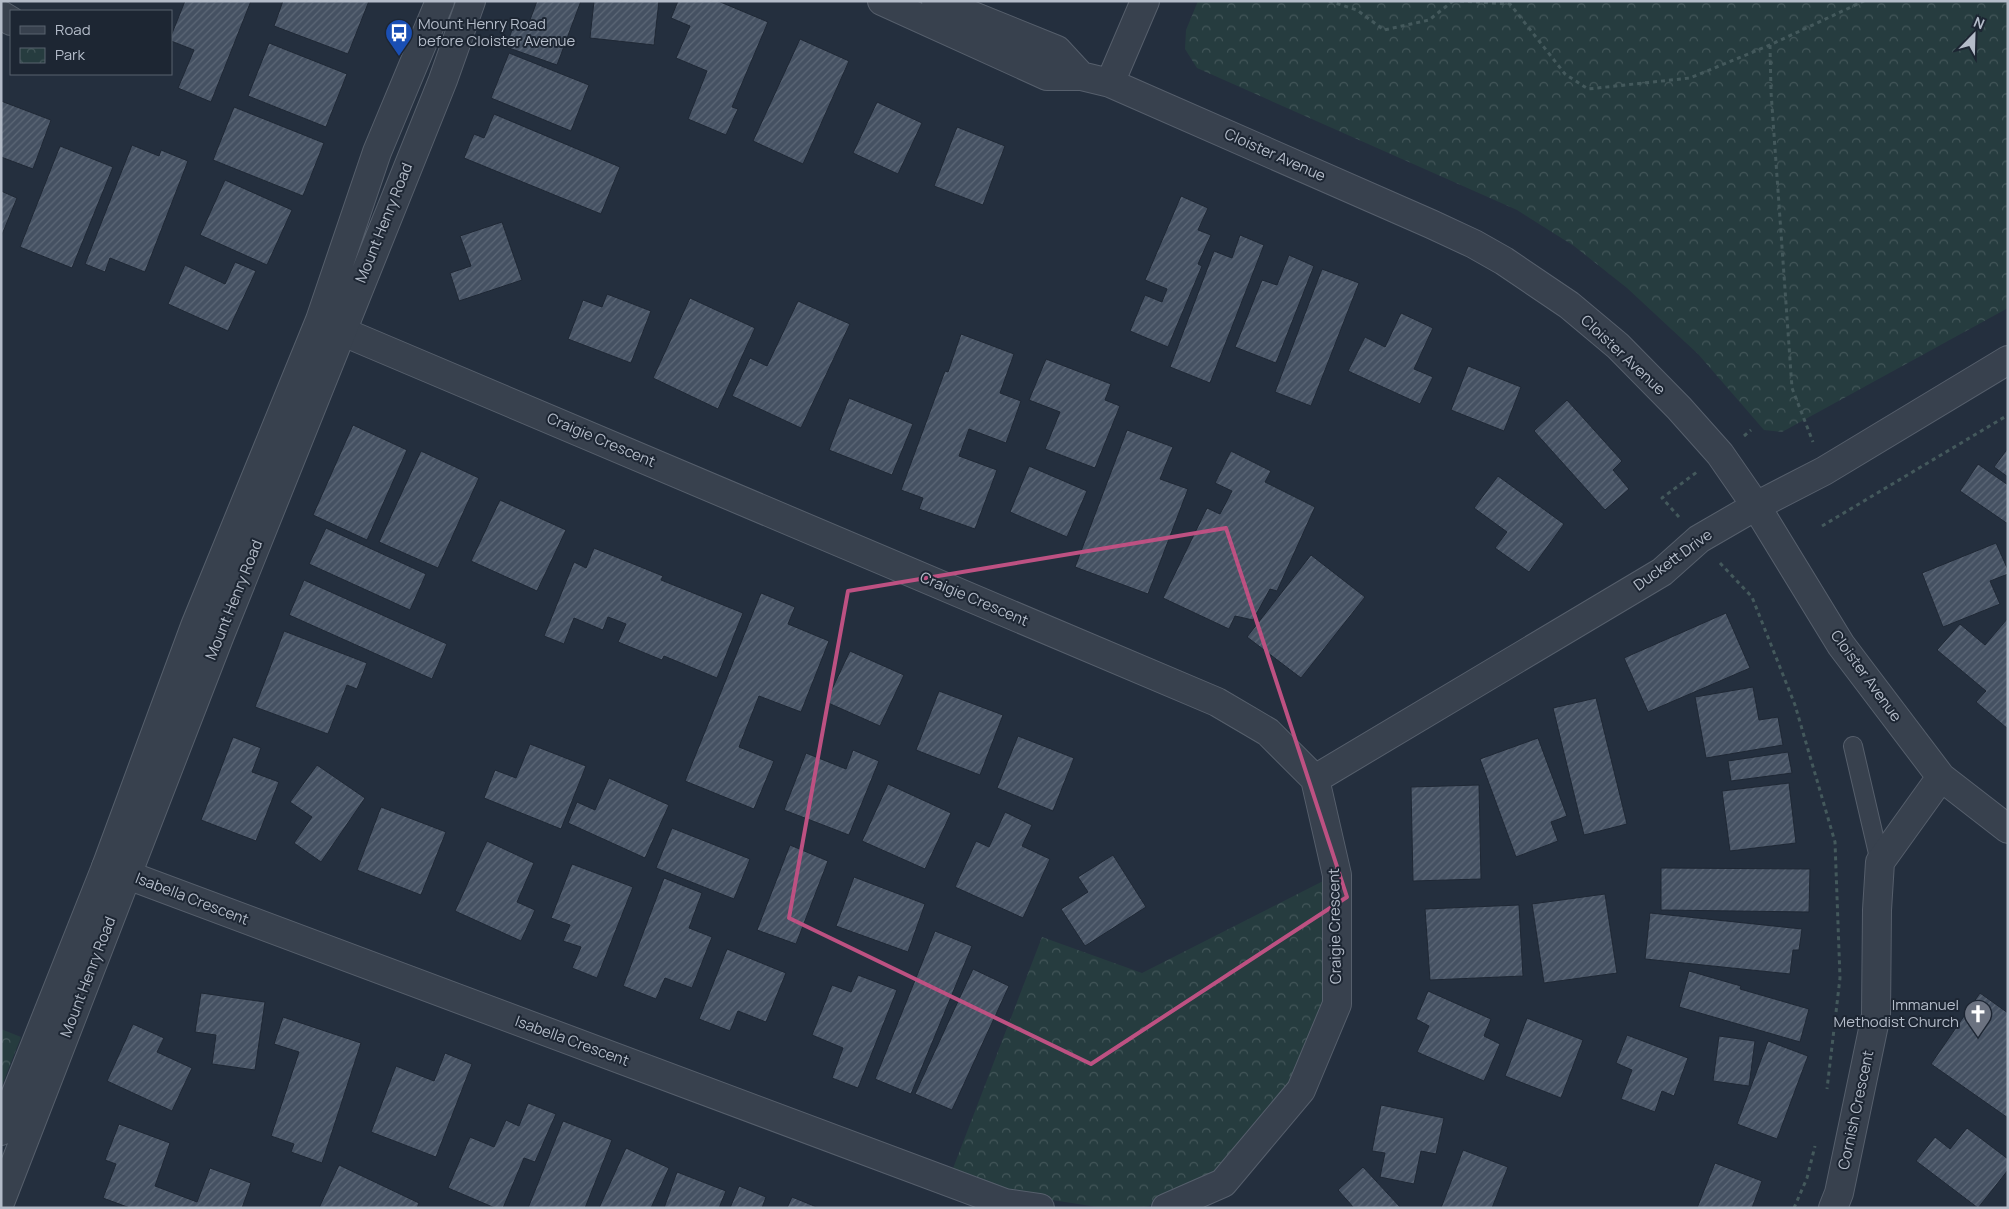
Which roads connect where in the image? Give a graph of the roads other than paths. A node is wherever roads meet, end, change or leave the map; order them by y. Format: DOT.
graph roads {
  1 [pos="440,1"];
  2 [pos="471,1"];
  3 [pos="882,1"];
  4 [pos="936,1"];
  5 [pos="1145,1"];
  6 [pos="1080,76"];
  7 [pos="1110,83"];
  8 [pos="330,325"];
  9 [pos="2008,360"];
  10 [pos="1756,506"];
  11 [pos="1853,746"];
  12 [pos="1941,777"];
  13 [pos="1315,778"];
  14 [pos="2008,829"];
  15 [pos="1880,862"];
  16 [pos="116,871"];
  17 [pos="1,1131"];
  18 [pos="1,1200"];
  19 [pos="1040,1208"];
  20 [pos="1166,1208"];
  21 [pos="1833,1208"];
  1 -- 8 [label="street, Mount Henry Road"];
  2 -- 8 [label="street, Mount Henry Road"];
  3 -- 6 [label="street, Cloister Avenue"];
  4 -- 6 [label="street"];
  5 -- 7 [label="street"];
  6 -- 7 [label="street, Cloister Avenue"];
  7 -- 10 [label="street, Cloister Avenue"];
  8 -- 13 [label="street, Craigie Crescent"];
  8 -- 16 [label="street, Mount Henry Road"];
  9 -- 10 [label="street, Duckett Drive"];
  10 -- 12 [label="street, Cloister Avenue"];
  10 -- 13 [label="street, Duckett Drive"];
  11 -- 15 [label="lane, Cornish Crescent"];
  12 -- 14 [label="street, Cloister Avenue"];
  12 -- 15 [label="street"];
  13 -- 20 [label="street, Craigie Crescent"];
  15 -- 21 [label="street, Cornish Crescent"];
  16 -- 17 [label="street, Mount Henry Road"];
  16 -- 18 [label="street, Mount Henry Road"];
  16 -- 19 [label="street, Isabella Crescent"];
}
